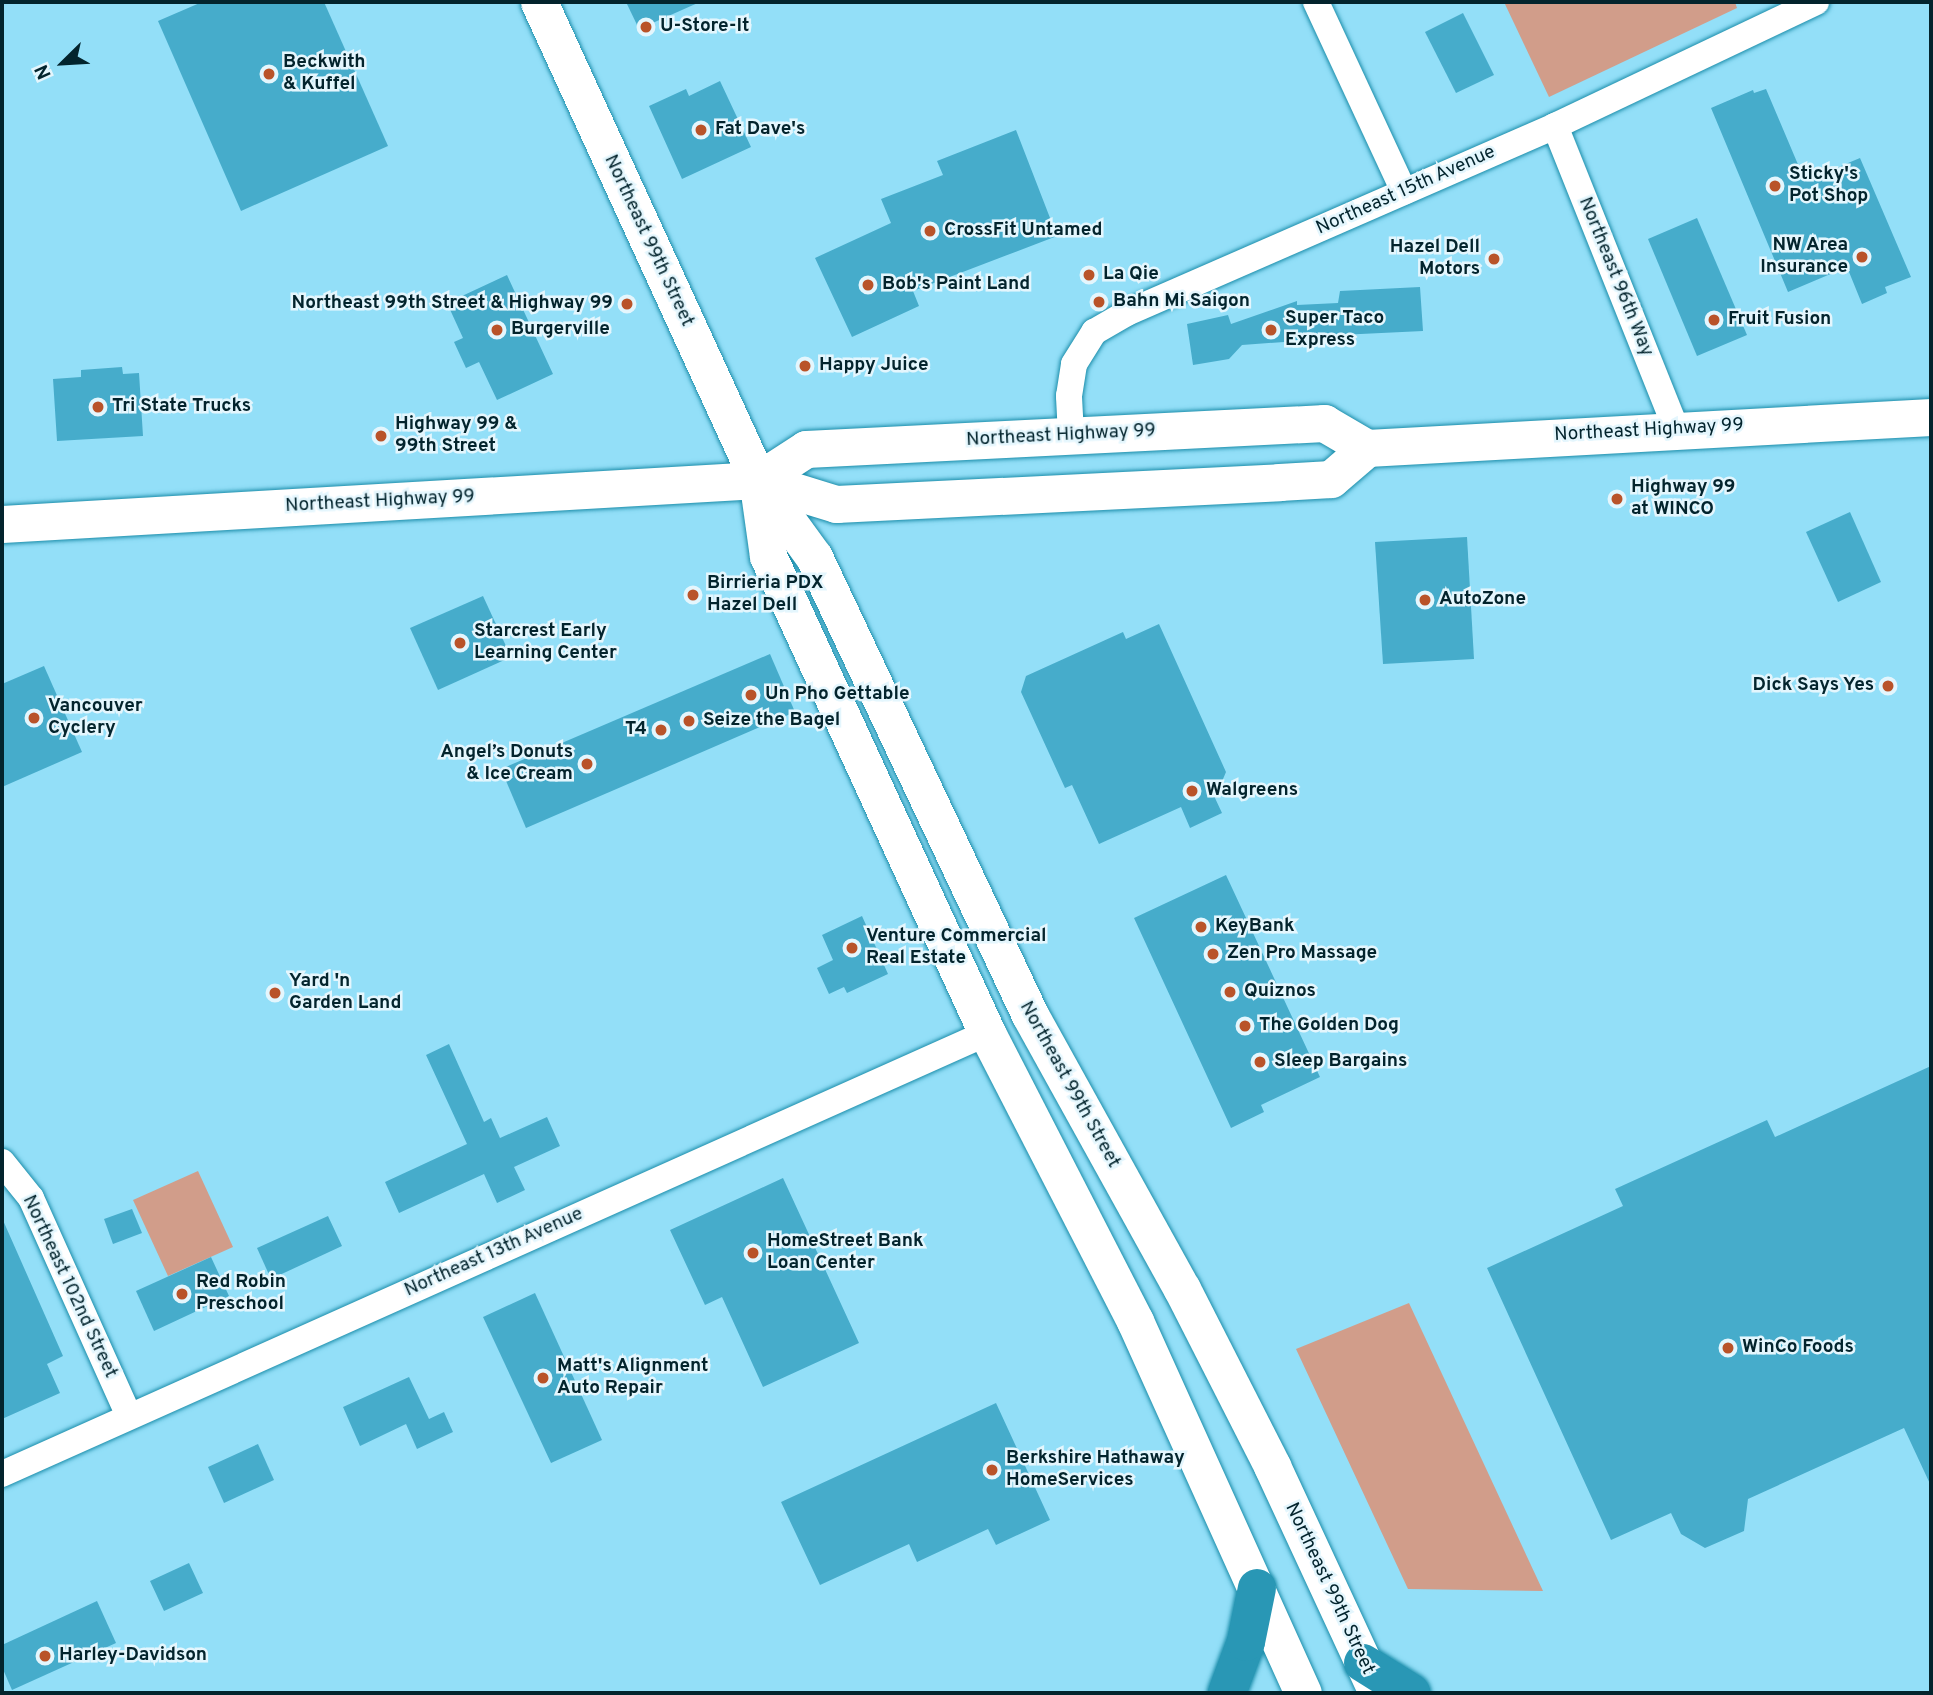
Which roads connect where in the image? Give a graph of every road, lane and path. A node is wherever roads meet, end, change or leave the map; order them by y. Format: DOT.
graph roads {
  1 [pos="539,2"];
  2 [pos="1317,2"];
  3 [pos="1816,2"];
  4 [pos="1555,126"];
  5 [pos="1404,192"];
  6 [pos="1931,417"];
  7 [pos="1676,429"];
  8 [pos="1071,435"];
  9 [pos="1367,448"];
  10 [pos="758,480"];
  11 [pos="2,524"];
  12 [pos="987,1033"];
  13 [pos="2,1163"];
  14 [pos="1173,1272"];
  15 [pos="128,1416"];
  16 [pos="2,1474"];
  17 [pos="1257,1588"];
  18 [pos="1370,1678"];
  19 [pos="1227,1693"];
  20 [pos="1303,1693"];
  21 [pos="1411,1693"];
  1 -- 10 [label="main road, Northeast 99th Street"];
  2 -- 5 [label="street"];
  3 -- 4 [label="street, Northeast 15th Avenue"];
  4 -- 5 [label="street, Northeast 15th Avenue"];
  4 -- 7 [label="street, Northeast 96th Way"];
  5 -- 8 [label="street, Northeast 15th Avenue"];
  6 -- 7 [label="main road, Northeast Highway 99"];
  7 -- 9 [label="main road, Northeast Highway 99"];
  8 -- 9 [label="main road, Northeast Highway 99"];
  8 -- 10 [label="main road, Northeast Highway 99"];
  9 -- 10 [label="main road, Northeast Highway 99"];
  10 -- 11 [label="main road, Northeast Highway 99"];
  10 -- 12 [label="main road, Northeast 99th Street"];
  10 -- 14 [label="main road, Northeast 99th Street"];
  12 -- 14 [label="main road"];
  12 -- 15 [label="street, Northeast 13th Avenue"];
  12 -- 17 [label="main road, Northeast 99th Street"];
  13 -- 15 [label="street, Northeast 102nd Street"];
  14 -- 18 [label="main road, Northeast 99th Street"];
  15 -- 16 [label="street, Northeast 13th Avenue"];
  17 -- 19 [label="highway"];
  17 -- 20 [label="main road, Northeast 99th Street"];
  18 -- 21 [label="highway"];
}
